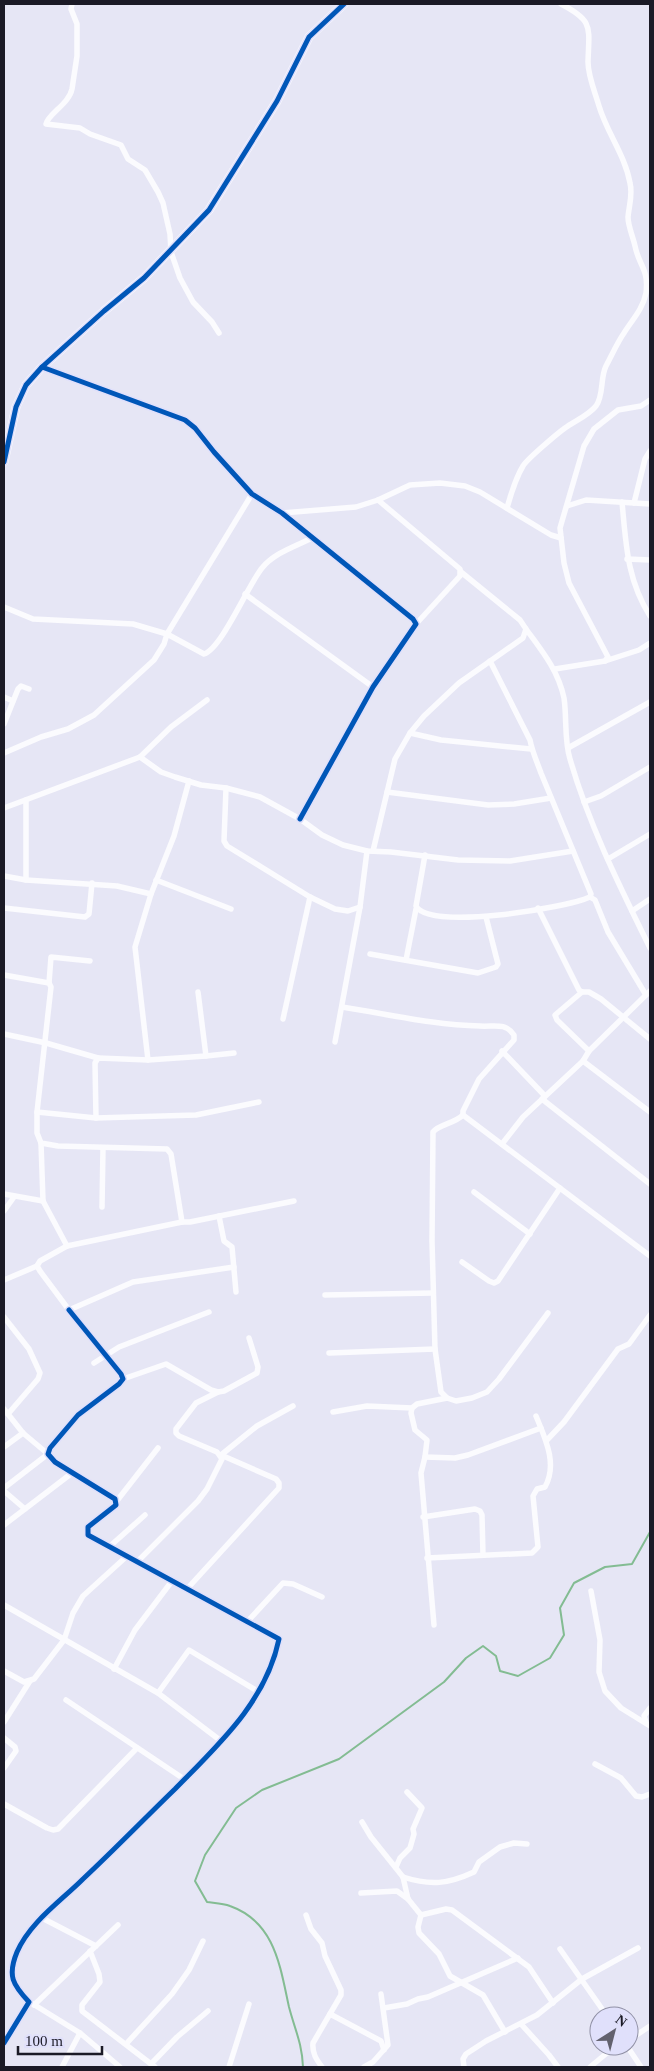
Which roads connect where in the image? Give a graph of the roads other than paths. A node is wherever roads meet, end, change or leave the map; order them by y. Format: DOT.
graph roads {
  1 [pos="72,4"];
  2 [pos="344,4"];
  3 [pos="561,4"];
  4 [pos="171,252"];
  5 [pos="219,333"];
  6 [pos="42,367"];
  7 [pos="650,400"];
  8 [pos="650,451"];
  9 [pos="4,462"];
  10 [pos="252,494"];
  11 [pos="378,500"];
  12 [pos="622,502"];
  13 [pos="634,503"];
  14 [pos="650,504"];
  15 [pos="567,506"];
  16 [pos="507,508"];
  17 [pos="282,513"];
  18 [pos="312,538"];
  19 [pos="561,538"];
  20 [pos="628,559"];
  21 [pos="650,560"];
  22 [pos="461,572"];
  23 [pos="245,594"];
  24 [pos="4,607"];
  25 [pos="650,616"];
  26 [pos="416,624"];
  27 [pos="526,629"];
  28 [pos="167,634"];
  29 [pos="650,642"];
  30 [pos="490,661"];
  31 [pos="605,661"];
  32 [pos="555,669"];
  33 [pos="372,687"];
  34 [pos="28,689"];
  35 [pos="4,697"];
  36 [pos="207,700"];
  37 [pos="13,701"];
  38 [pos="650,702"];
  39 [pos="4,724"];
  40 [pos="410,733"];
  41 [pos="568,748"];
  42 [pos="531,749"];
  43 [pos="4,753"];
  44 [pos="140,757"];
  45 [pos="650,767"];
  46 [pos="189,781"];
  47 [pos="226,788"];
  48 [pos="387,792"];
  49 [pos="551,798"];
  50 [pos="26,800"];
  51 [pos="584,802"];
  52 [pos="4,808"];
  53 [pos="300,819"];
  54 [pos="650,834"];
  55 [pos="370,851"];
  56 [pos="573,851"];
  57 [pos="425,855"];
  58 [pos="608,859"];
  59 [pos="4,876"];
  60 [pos="26,880"];
  61 [pos="156,880"];
  62 [pos="92,883"];
  63 [pos="151,894"];
  64 [pos="310,897"];
  65 [pos="590,897"];
  66 [pos="650,899"];
  67 [pos="360,907"];
  68 [pos="4,908"];
  69 [pos="538,908"];
  70 [pos="231,909"];
  71 [pos="416,909"];
  72 [pos="632,911"];
  73 [pos="486,917"];
  74 [pos="650,948"];
  75 [pos="370,954"];
  76 [pos="406,960"];
  77 [pos="90,961"];
  78 [pos="4,975"];
  79 [pos="49,984"];
  80 [pos="198,992"];
  81 [pos="582,992"];
  82 [pos="648,993"];
  83 [pos="342,1006"];
  84 [pos="623,1018"];
  85 [pos="283,1019"];
  86 [pos="4,1034"];
  87 [pos="650,1039"];
  88 [pos="335,1042"];
  89 [pos="46,1043"];
  90 [pos="502,1051"];
  91 [pos="589,1051"];
  92 [pos="234,1053"];
  93 [pos="206,1056"];
  94 [pos="98,1058"];
  95 [pos="148,1060"];
  96 [pos="583,1061"];
  97 [pos="544,1097"];
  98 [pos="259,1102"];
  99 [pos="37,1112"];
  100 [pos="650,1112"];
  101 [pos="463,1116"];
  102 [pos="96,1118"];
  103 [pos="41,1143"];
  104 [pos="502,1144"];
  105 [pos="103,1148"];
  106 [pos="650,1184"];
  107 [pos="560,1188"];
  108 [pos="474,1192"];
  109 [pos="4,1194"];
  110 [pos="14,1197"];
  111 [pos="43,1201"];
  112 [pos="294,1201"];
  113 [pos="102,1208"];
  114 [pos="4,1211"];
  115 [pos="219,1216"];
  116 [pos="182,1222"];
  117 [pos="530,1234"];
  118 [pos="67,1246"];
  119 [pos="650,1256"];
  120 [pos="462,1262"];
  121 [pos="37,1266"];
  122 [pos="234,1267"];
  123 [pos="4,1280"];
  124 [pos="236,1292"];
  125 [pos="433,1294"];
  126 [pos="325,1295"];
  127 [pos="68,1310"];
  128 [pos="209,1312"];
  129 [pos="548,1313"];
  130 [pos="650,1314"];
  131 [pos="4,1317"];
  132 [pos="249,1338"];
  133 [pos="435,1349"];
  134 [pos="329,1353"];
  135 [pos="106,1355"];
  136 [pos="94,1363"];
  137 [pos="123,1379"];
  138 [pos="218,1392"];
  139 [pos="447,1398"];
  140 [pos="293,1406"];
  141 [pos="412,1408"];
  142 [pos="6,1411"];
  143 [pos="333,1412"];
  144 [pos="536,1416"];
  145 [pos="541,1428"];
  146 [pos="23,1433"];
  147 [pos="547,1440"];
  148 [pos="4,1448"];
  149 [pos="158,1448"];
  150 [pos="48,1454"];
  151 [pos="221,1455"];
  152 [pos="425,1457"];
  153 [pos="72,1473"];
  154 [pos="4,1489"];
  155 [pos="116,1502"];
  156 [pos="25,1509"];
  157 [pos="145,1515"];
  158 [pos="423,1517"];
  159 [pos="4,1525"];
  160 [pos="109,1547"];
  161 [pos="483,1555"];
  162 [pos="127,1556"];
  163 [pos="427,1558"];
  164 [pos="137,1562"];
  165 [pos="172,1581"];
  166 [pos="187,1589"];
  167 [pos="591,1592"];
  168 [pos="322,1597"];
  169 [pos="4,1605"];
  170 [pos="247,1622"];
  171 [pos="434,1624"];
  172 [pos="64,1640"];
  173 [pos="114,1669"];
  174 [pos="4,1671"];
  175 [pos="30,1681"];
  176 [pos="259,1692"];
  177 [pos="158,1693"];
  178 [pos="66,1700"];
  179 [pos="650,1708"];
  180 [pos="4,1722"];
  181 [pos="649,1725"];
  182 [pos="4,1738"];
  183 [pos="221,1741"];
  184 [pos="137,1748"];
  185 [pos="595,1764"];
  186 [pos="4,1768"];
  187 [pos="184,1779"];
  188 [pos="406,1792"];
  189 [pos="650,1794"];
  190 [pos="4,1804"];
  191 [pos="362,1822"];
  192 [pos="527,1844"];
  193 [pos="396,1867"];
  194 [pos="403,1877"];
  195 [pos="361,1893"];
  196 [pos="408,1899"];
  197 [pos="306,1915"];
  198 [pos="421,1915"];
  199 [pos="42,1918"];
  200 [pos="118,1925"];
  201 [pos="203,1941"];
  202 [pos="96,1946"];
  203 [pos="638,1948"];
  204 [pos="560,1949"];
  205 [pos="90,1951"];
  206 [pos="518,1958"];
  207 [pos="582,1979"];
  208 [pos="460,1983"];
  209 [pos="381,1994"];
  210 [pos="31,2003"];
  211 [pos="553,2003"];
  212 [pos="249,2004"];
  213 [pos="600,2006"];
  214 [pos="384,2008"];
  215 [pos="208,2011"];
  216 [pos="330,2014"];
  217 [pos="521,2024"];
  218 [pos="650,2026"];
  219 [pos="505,2032"];
  220 [pos="80,2033"];
  221 [pos="639,2033"];
  222 [pos="4,2043"];
  223 [pos="126,2044"];
  224 [pos="384,2050"];
  225 [pos="606,2056"];
  226 [pos="634,2056"];
  227 [pos="375,2065"];
  228 [pos="153,2066"];
  229 [pos="62,2067"];
  230 [pos="120,2067"];
  231 [pos="229,2067"];
  232 [pos="322,2067"];
  233 [pos="364,2067"];
  234 [pos="464,2067"];
  235 [pos="558,2067"];
  236 [pos="590,2067"];
  237 [pos="641,2067"];
  1 -- 4 [label="street"];
  2 -- 4 [label="street"];
  3 -- 16 [label="street"];
  4 -- 5 [label="street"];
  4 -- 6 [label="street"];
  6 -- 9 [label="street"];
  6 -- 10 [label="street"];
  7 -- 15 [label="street"];
  8 -- 13 [label="street"];
  10 -- 17 [label="street"];
  10 -- 28 [label="street"];
  11 -- 16 [label="street"];
  11 -- 17 [label="street"];
  11 -- 22 [label="street"];
  12 -- 13 [label="street"];
  12 -- 15 [label="street"];
  12 -- 20 [label="street"];
  13 -- 14 [label="street"];
  15 -- 19 [label="street"];
  16 -- 19 [label="street"];
  17 -- 18 [label="street"];
  18 -- 23 [label="street"];
  18 -- 26 [label="street"];
  19 -- 31 [label="street"];
  20 -- 21 [label="street"];
  20 -- 25 [label="street"];
  22 -- 26 [label="street"];
  22 -- 27 [label="street"];
  23 -- 28 [label="street"];
  23 -- 33 [label="street"];
  24 -- 28 [label="street"];
  26 -- 33 [label="street"];
  27 -- 30 [label="street"];
  27 -- 32 [label="street"];
  28 -- 43 [label="street"];
  29 -- 31 [label="street"];
  30 -- 40 [label="street"];
  30 -- 42 [label="street"];
  31 -- 32 [label="street"];
  32 -- 41 [label="street"];
  33 -- 53 [label="street"];
  34 -- 37 [label="street"];
  35 -- 37 [label="street"];
  36 -- 44 [label="street"];
  37 -- 39 [label="street"];
  38 -- 41 [label="street"];
  40 -- 42 [label="street"];
  40 -- 48 [label="street"];
  41 -- 51 [label="street"];
  42 -- 49 [label="street"];
  44 -- 46 [label="street"];
  44 -- 50 [label="street"];
  45 -- 51 [label="street"];
  46 -- 47 [label="street"];
  46 -- 61 [label="street"];
  47 -- 53 [label="street"];
  47 -- 64 [label="street"];
  48 -- 49 [label="street"];
  48 -- 55 [label="street"];
  49 -- 56 [label="street"];
  50 -- 52 [label="street"];
  50 -- 60 [label="street"];
  51 -- 58 [label="street"];
  53 -- 55 [label="street"];
  54 -- 58 [label="street"];
  55 -- 57 [label="street"];
  55 -- 67 [label="street"];
  56 -- 57 [label="street"];
  56 -- 65 [label="street"];
  57 -- 71 [label="street"];
  58 -- 72 [label="street"];
  59 -- 60 [label="street"];
  60 -- 62 [label="street"];
  61 -- 63 [label="street"];
  61 -- 70 [label="street"];
  62 -- 63 [label="street"];
  62 -- 68 [label="street"];
  63 -- 95 [label="street"];
  64 -- 67 [label="street"];
  64 -- 85 [label="street"];
  65 -- 69 [label="street"];
  65 -- 82 [label="street"];
  66 -- 72 [label="street"];
  67 -- 83 [label="street"];
  69 -- 73 [label="street"];
  69 -- 81 [label="street"];
  71 -- 73 [label="street"];
  71 -- 76 [label="street"];
  72 -- 74 [label="street"];
  73 -- 76 [label="street"];
  75 -- 76 [label="street"];
  77 -- 79 [label="street"];
  78 -- 79 [label="street"];
  79 -- 89 [label="street"];
  80 -- 93 [label="street"];
  81 -- 84 [label="street"];
  81 -- 91 [label="street"];
  82 -- 84 [label="street"];
  83 -- 88 [label="street"];
  83 -- 90 [label="street"];
  84 -- 87 [label="street"];
  84 -- 91 [label="street"];
  86 -- 89 [label="street"];
  89 -- 94 [label="street"];
  89 -- 99 [label="street"];
  90 -- 97 [label="street"];
  90 -- 101 [label="street"];
  91 -- 96 [label="street"];
  92 -- 93 [label="street"];
  93 -- 95 [label="street"];
  94 -- 95 [label="street"];
  94 -- 102 [label="street"];
  96 -- 97 [label="street"];
  96 -- 100 [label="street"];
  97 -- 104 [label="street"];
  97 -- 106 [label="street"];
  98 -- 102 [label="street"];
  99 -- 102 [label="street"];
  99 -- 103 [label="street"];
  101 -- 104 [label="street"];
  101 -- 125 [label="street"];
  103 -- 105 [label="street"];
  103 -- 111 [label="street"];
  104 -- 107 [label="street"];
  105 -- 113 [label="street"];
  105 -- 116 [label="street"];
  107 -- 117 [label="street"];
  107 -- 119 [label="street"];
  108 -- 117 [label="street"];
  109 -- 110 [label="street"];
  110 -- 111 [label="street"];
  110 -- 114 [label="street"];
  111 -- 118 [label="street"];
  112 -- 115 [label="street"];
  115 -- 116 [label="street"];
  115 -- 122 [label="street"];
  116 -- 118 [label="street"];
  117 -- 120 [label="street"];
  118 -- 121 [label="street"];
  121 -- 123 [label="street"];
  121 -- 127 [label="street"];
  122 -- 124 [label="street"];
  122 -- 127 [label="street"];
  125 -- 126 [label="street"];
  125 -- 133 [label="street"];
  127 -- 135 [label="street"];
  128 -- 135 [label="street"];
  129 -- 139 [label="street"];
  130 -- 147 [label="street"];
  131 -- 142 [label="street"];
  132 -- 138 [label="street"];
  133 -- 134 [label="street"];
  133 -- 139 [label="street"];
  135 -- 136 [label="street"];
  135 -- 137 [label="street"];
  137 -- 138 [label="street"];
  137 -- 150 [label="street"];
  138 -- 151 [label="street"];
  139 -- 141 [label="street"];
  140 -- 151 [label="street"];
  141 -- 143 [label="street"];
  141 -- 152 [label="street"];
  142 -- 146 [label="street"];
  144 -- 145 [label="street"];
  145 -- 147 [label="street"];
  145 -- 152 [label="street"];
  146 -- 148 [label="street"];
  146 -- 150 [label="street"];
  147 -- 161 [label="street"];
  149 -- 155 [label="street"];
  150 -- 153 [label="street"];
  150 -- 154 [label="street"];
  151 -- 164 [label="street"];
  151 -- 166 [label="street"];
  152 -- 158 [label="street"];
  153 -- 155 [label="street"];
  153 -- 156 [label="street"];
  154 -- 156 [label="street"];
  155 -- 160 [label="street"];
  156 -- 159 [label="street"];
  157 -- 160 [label="street"];
  158 -- 161 [label="street"];
  158 -- 163 [label="street"];
  160 -- 162 [label="street"];
  161 -- 163 [label="street"];
  162 -- 164 [label="street"];
  162 -- 172 [label="street"];
  163 -- 171 [label="street"];
  164 -- 165 [label="street"];
  165 -- 166 [label="street"];
  165 -- 173 [label="street"];
  166 -- 170 [label="street"];
  167 -- 181 [label="street"];
  168 -- 170 [label="street"];
  169 -- 172 [label="street"];
  170 -- 176 [label="street"];
  172 -- 173 [label="street"];
  172 -- 175 [label="street"];
  173 -- 177 [label="street"];
  174 -- 175 [label="street"];
  175 -- 180 [label="street"];
  176 -- 177 [label="street"];
  176 -- 183 [label="street"];
  177 -- 183 [label="street"];
  178 -- 184 [label="street"];
  179 -- 181 [label="street"];
  182 -- 186 [label="street"];
  183 -- 187 [label="street"];
  184 -- 187 [label="street"];
  184 -- 190 [label="street"];
  185 -- 189 [label="street"];
  187 -- 199 [label="street"];
  188 -- 193 [label="street"];
  191 -- 193 [label="street"];
  192 -- 194 [label="street"];
  193 -- 194 [label="street"];
  194 -- 196 [label="street"];
  195 -- 196 [label="street"];
  196 -- 198 [label="street"];
  197 -- 216 [label="street"];
  198 -- 206 [label="street"];
  198 -- 208 [label="street"];
  199 -- 202 [label="street"];
  199 -- 210 [label="street"];
  200 -- 202 [label="street"];
  201 -- 223 [label="street"];
  202 -- 205 [label="street"];
  203 -- 207 [label="street"];
  204 -- 207 [label="street"];
  205 -- 210 [label="street"];
  205 -- 223 [label="street"];
  206 -- 208 [label="street"];
  206 -- 211 [label="street"];
  207 -- 211 [label="street"];
  207 -- 213 [label="street"];
  208 -- 214 [label="street"];
  208 -- 219 [label="street"];
  209 -- 214 [label="street"];
  210 -- 220 [label="street"];
  210 -- 222 [label="street"];
  211 -- 217 [label="street"];
  212 -- 231 [label="street"];
  214 -- 224 [label="street"];
  215 -- 228 [label="street"];
  216 -- 224 [label="street"];
  216 -- 232 [label="street"];
  217 -- 219 [label="street"];
  217 -- 235 [label="street"];
  218 -- 221 [label="street"];
  219 -- 234 [label="street"];
  220 -- 229 [label="street"];
  220 -- 230 [label="street"];
  223 -- 228 [label="street"];
  224 -- 227 [label="street"];
  225 -- 236 [label="street"];
  226 -- 237 [label="street"];
  227 -- 233 [label="street"];
}
